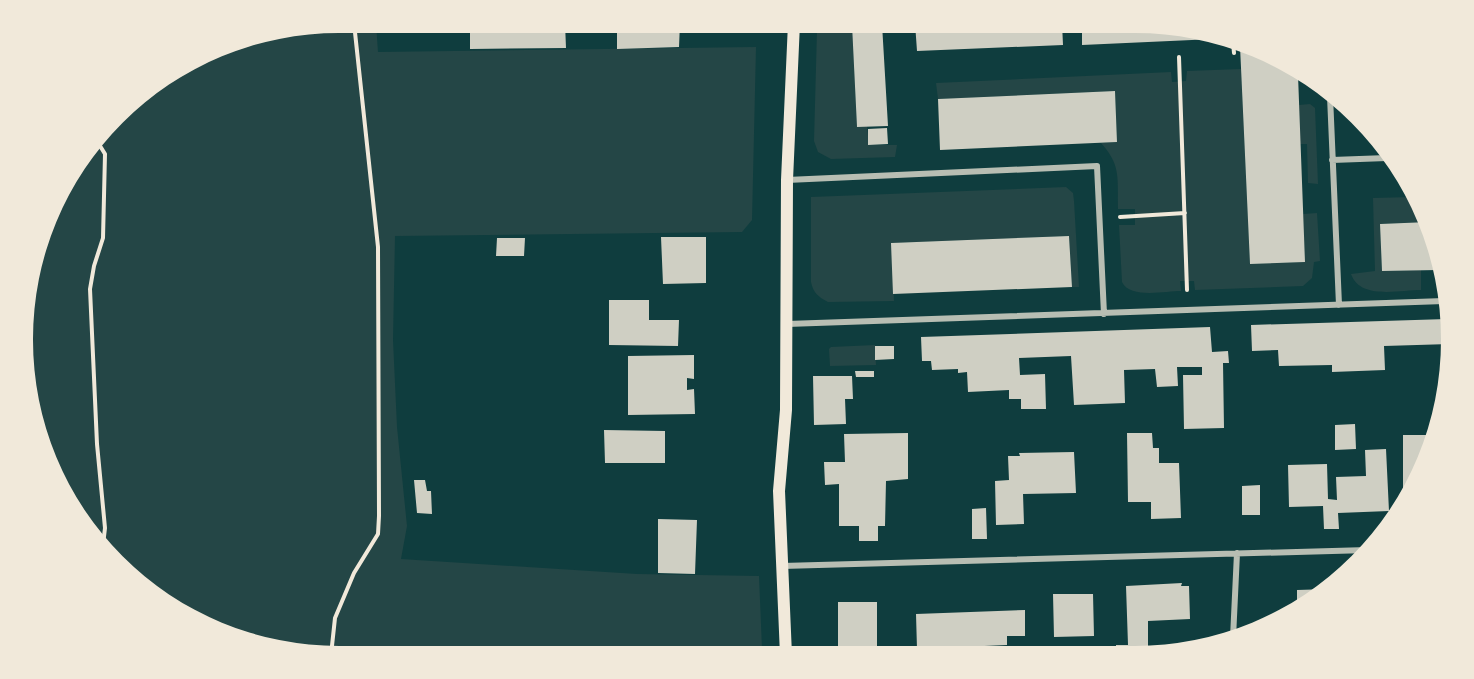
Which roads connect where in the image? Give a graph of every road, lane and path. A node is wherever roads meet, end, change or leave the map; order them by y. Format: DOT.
graph roads {
  1 [pos="355,33"];
  2 [pos="794,33"];
  3 [pos="1234,49"];
  4 [pos="1234,53"];
  5 [pos="1179,57"];
  6 [pos="1330,104"];
  7 [pos="101,147"];
  8 [pos="1382,158"];
  9 [pos="1332,160"];
  10 [pos="787,180"];
  11 [pos="1185,213"];
  12 [pos="1119,217"];
  13 [pos="1187,291"];
  14 [pos="1438,301"];
  15 [pos="1339,305"];
  16 [pos="1104,314"];
  17 [pos="786,324"];
  18 [pos="105,536"];
  19 [pos="1357,550"];
  20 [pos="1237,553"];
  21 [pos="782,566"];
  22 [pos="1233,630"];
  23 [pos="332,646"];
  24 [pos="786,646"];
  1 -- 23 [label="path"];
  2 -- 10 [label="main road"];
  3 -- 4 [label="path"];
  5 -- 11 [label="path"];
  6 -- 9 [label="street"];
  7 -- 18 [label="path"];
  8 -- 9 [label="street"];
  9 -- 15 [label="street"];
  10 -- 16 [label="street"];
  10 -- 17 [label="main road"];
  11 -- 12 [label="path"];
  11 -- 13 [label="path"];
  14 -- 15 [label="street"];
  15 -- 16 [label="street"];
  16 -- 17 [label="street"];
  17 -- 21 [label="main road"];
  19 -- 20 [label="street"];
  20 -- 21 [label="street"];
  20 -- 22 [label="street"];
  21 -- 24 [label="main road"];
}
